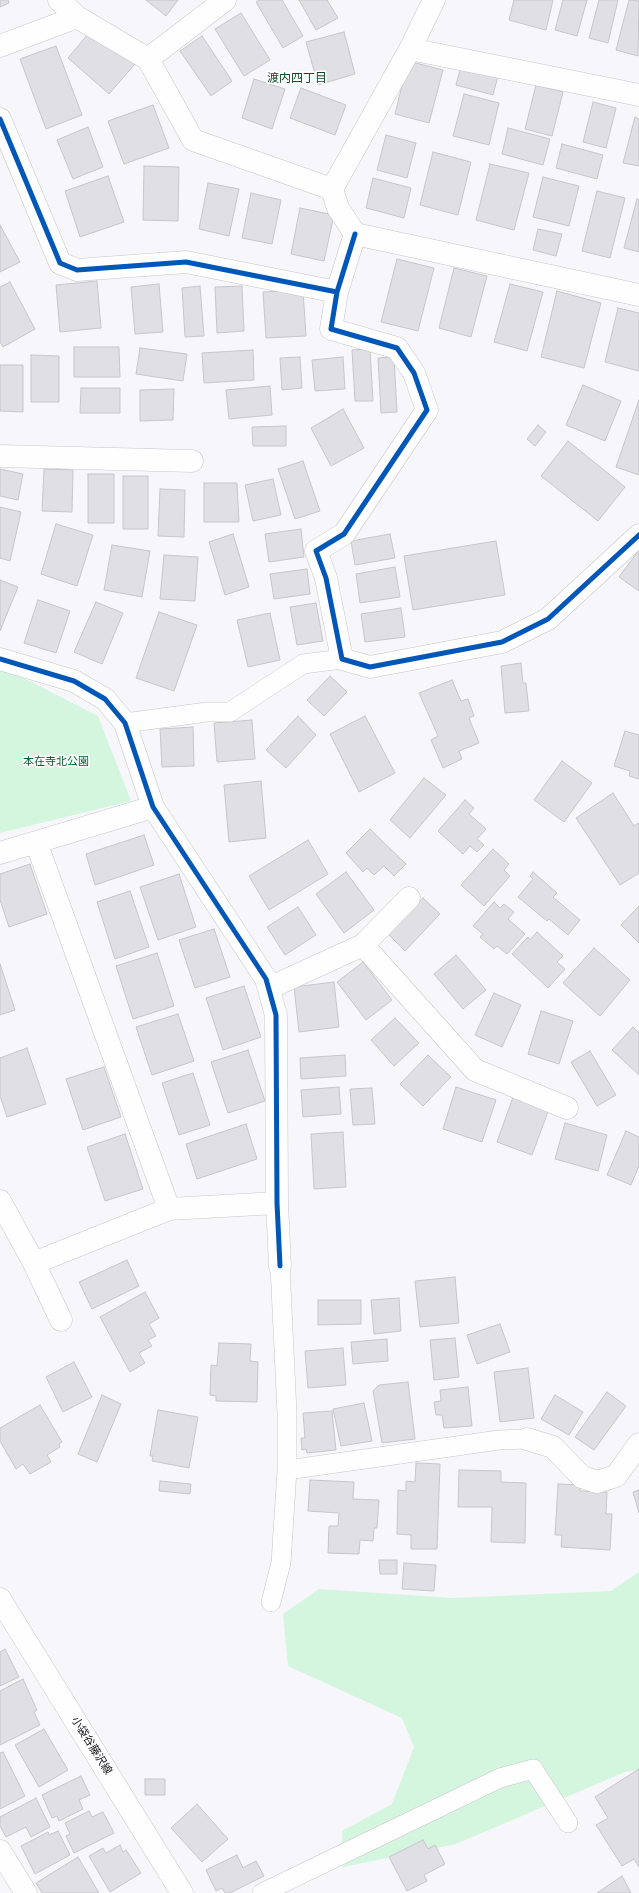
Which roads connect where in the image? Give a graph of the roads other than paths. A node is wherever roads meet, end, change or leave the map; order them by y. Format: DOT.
graph roads {
  1 [pos="59,0"];
  2 [pos="225,0"];
  3 [pos="434,0"];
  4 [pos="77,17"];
  5 [pos="0,46"];
  6 [pos="410,49"];
  7 [pos="148,59"];
  8 [pos="639,95"];
  9 [pos="0,120"];
  10 [pos="332,189"];
  11 [pos="355,234"];
  12 [pos="337,292"];
  13 [pos="639,295"];
  14 [pos="0,456"];
  15 [pos="192,460"];
  16 [pos="639,535"];
  17 [pos="0,659"];
  18 [pos="342,659"];
  19 [pos="125,723"];
  20 [pos="153,807"];
  21 [pos="36,842"];
  22 [pos="0,853"];
  23 [pos="409,898"];
  24 [pos="363,946"];
  25 [pos="269,988"];
  26 [pos="567,1108"];
  27 [pos="0,1201"];
  28 [pos="277,1203"];
  29 [pos="169,1209"];
  30 [pos="34,1263"];
  31 [pos="280,1266"];
  32 [pos="61,1320"];
  33 [pos="528,1439"];
  34 [pos="639,1444"];
  35 [pos="287,1470"];
  36 [pos="271,1602"];
  37 [pos="3,1611"];
  38 [pos="568,1823"];
  39 [pos="0,1851"];
  40 [pos="26,1893"];
  41 [pos="182,1893"];
  42 [pos="262,1893"];
  1 -- 4 [label="street"];
  2 -- 7 [label="street"];
  3 -- 6 [label="street"];
  4 -- 5 [label="street"];
  4 -- 7 [label="street"];
  6 -- 8 [label="street"];
  6 -- 10 [label="street"];
  7 -- 10 [label="street"];
  9 -- 12 [label="street"];
  10 -- 11 [label="street"];
  11 -- 12 [label="street"];
  11 -- 13 [label="street"];
  12 -- 18 [label="street"];
  14 -- 15 [label="street"];
  16 -- 18 [label="street"];
  17 -- 19 [label="street"];
  18 -- 19 [label="lane"];
  19 -- 20 [label="street"];
  20 -- 21 [label="street"];
  20 -- 25 [label="street"];
  21 -- 22 [label="street"];
  21 -- 29 [label="street"];
  23 -- 24 [label="street"];
  24 -- 25 [label="street"];
  24 -- 26 [label="street"];
  25 -- 28 [label="street"];
  27 -- 30 [label="street"];
  28 -- 29 [label="street"];
  28 -- 31 [label="street"];
  29 -- 30 [label="street"];
  30 -- 32 [label="street"];
  31 -- 35 [label="lane"];
  33 -- 34 [label="street"];
  33 -- 35 [label="lane"];
  35 -- 36 [label="lane"];
  37 -- 41 [label="street, 小袋谷藤沢線"];
  38 -- 42 [label="lane"];
  39 -- 40 [label="street"];
}
